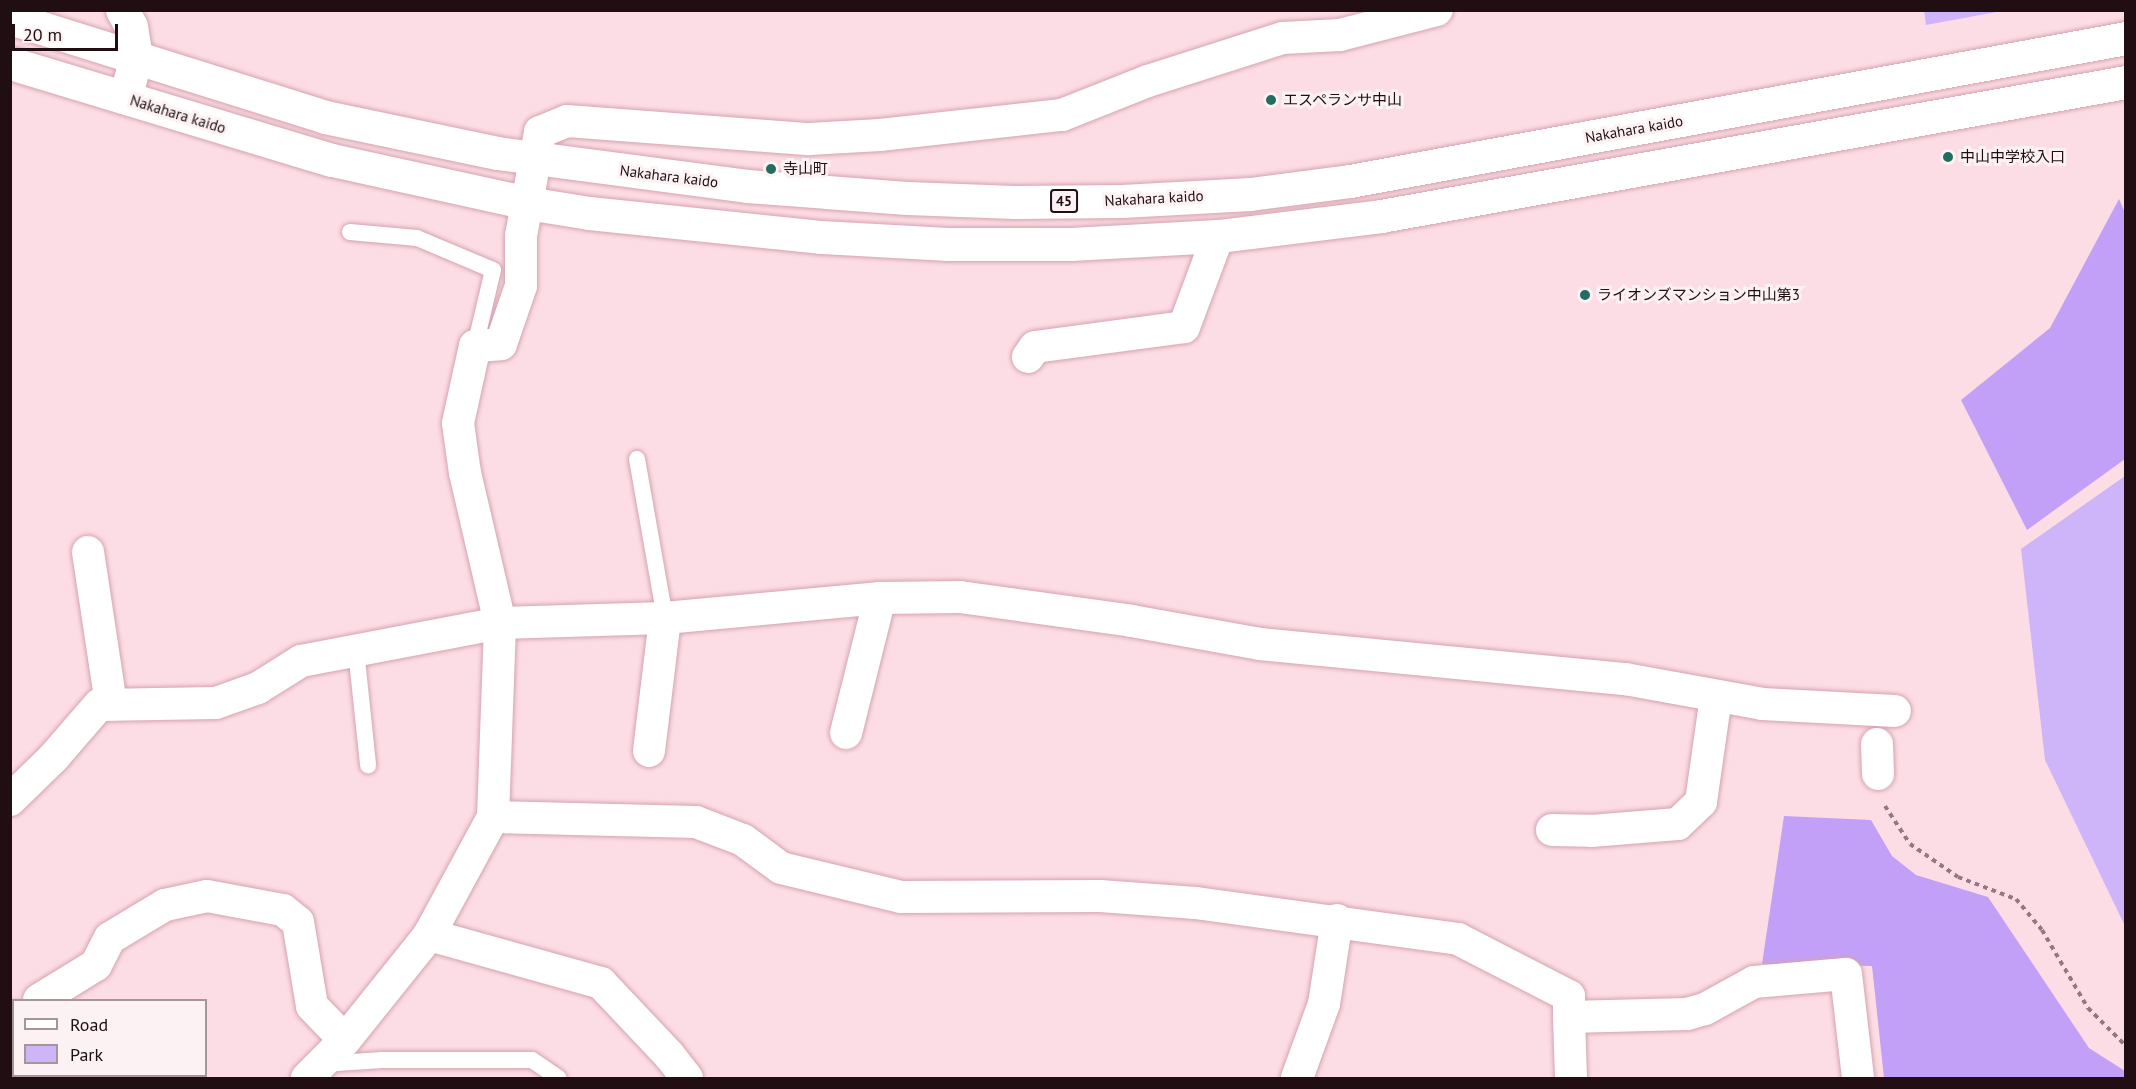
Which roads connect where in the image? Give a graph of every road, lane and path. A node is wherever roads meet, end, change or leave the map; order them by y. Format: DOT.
graph roads {
  1 [pos="122,10"];
  2 [pos="1437,10"];
  3 [pos="10,18"];
  4 [pos="2126,38"];
  5 [pos="136,57"];
  6 [pos="10,63"];
  7 [pos="2126,82"];
  8 [pos="125,98"];
  9 [pos="535,159"];
  10 [pos="527,203"];
  11 [pos="350,232"];
  12 [pos="1218,236"];
  13 [pos="475,346"];
  14 [pos="1028,357"];
  15 [pos="637,459"];
  16 [pos="88,552"];
  17 [pos="880,598"];
  18 [pos="666,618"];
  19 [pos="500,623"];
  20 [pos="356,650"];
  21 [pos="1716,696"];
  22 [pos="111,704"];
  23 [pos="846,733"];
  24 [pos="1881,735"];
  25 [pos="650,751"];
  26 [pos="368,765"];
  27 [pos="10,800"];
  28 [pos="494,817"];
  29 [pos="1552,830"];
  30 [pos="1337,921"];
  31 [pos="429,936"];
  32 [pos="41,999"];
  33 [pos="1569,1017"];
  34 [pos="345,1040"];
  35 [pos="2126,1046"];
  36 [pos="314,1071"];
  37 [pos="559,1078"];
  38 [pos="687,1078"];
  39 [pos="1297,1078"];
  40 [pos="1571,1078"];
  41 [pos="1857,1078"];
  1 -- 5 [label="main road"];
  2 -- 9 [label="street"];
  3 -- 5 [label="main road, Nakahara kaido / 45"];
  4 -- 9 [label="main road, Nakahara kaido / 45"];
  5 -- 8 [label="main road"];
  5 -- 9 [label="main road, Nakahara kaido / 45"];
  6 -- 8 [label="main road, Nakahara kaido"];
  7 -- 12 [label="main road, Nakahara kaido"];
  8 -- 10 [label="main road, Nakahara kaido"];
  9 -- 10 [label="street"];
  10 -- 12 [label="main road, Nakahara kaido"];
  10 -- 13 [label="street"];
  11 -- 13 [label="lane"];
  12 -- 14 [label="street"];
  13 -- 19 [label="street"];
  15 -- 18 [label="lane"];
  16 -- 22 [label="street"];
  17 -- 18 [label="street"];
  17 -- 21 [label="street"];
  17 -- 23 [label="street"];
  18 -- 19 [label="street"];
  18 -- 25 [label="street"];
  19 -- 20 [label="street"];
  19 -- 28 [label="street"];
  20 -- 22 [label="street"];
  20 -- 26 [label="lane"];
  21 -- 24 [label="street"];
  21 -- 29 [label="street"];
  22 -- 27 [label="street"];
  24 -- 35 [label="path"];
  28 -- 30 [label="street"];
  28 -- 31 [label="street"];
  30 -- 33 [label="street"];
  30 -- 39 [label="street"];
  31 -- 34 [label="street"];
  31 -- 38 [label="street"];
  32 -- 34 [label="street"];
  33 -- 40 [label="street"];
  33 -- 41 [label="street"];
  34 -- 36 [label="street"];
  36 -- 37 [label="lane"];
}
